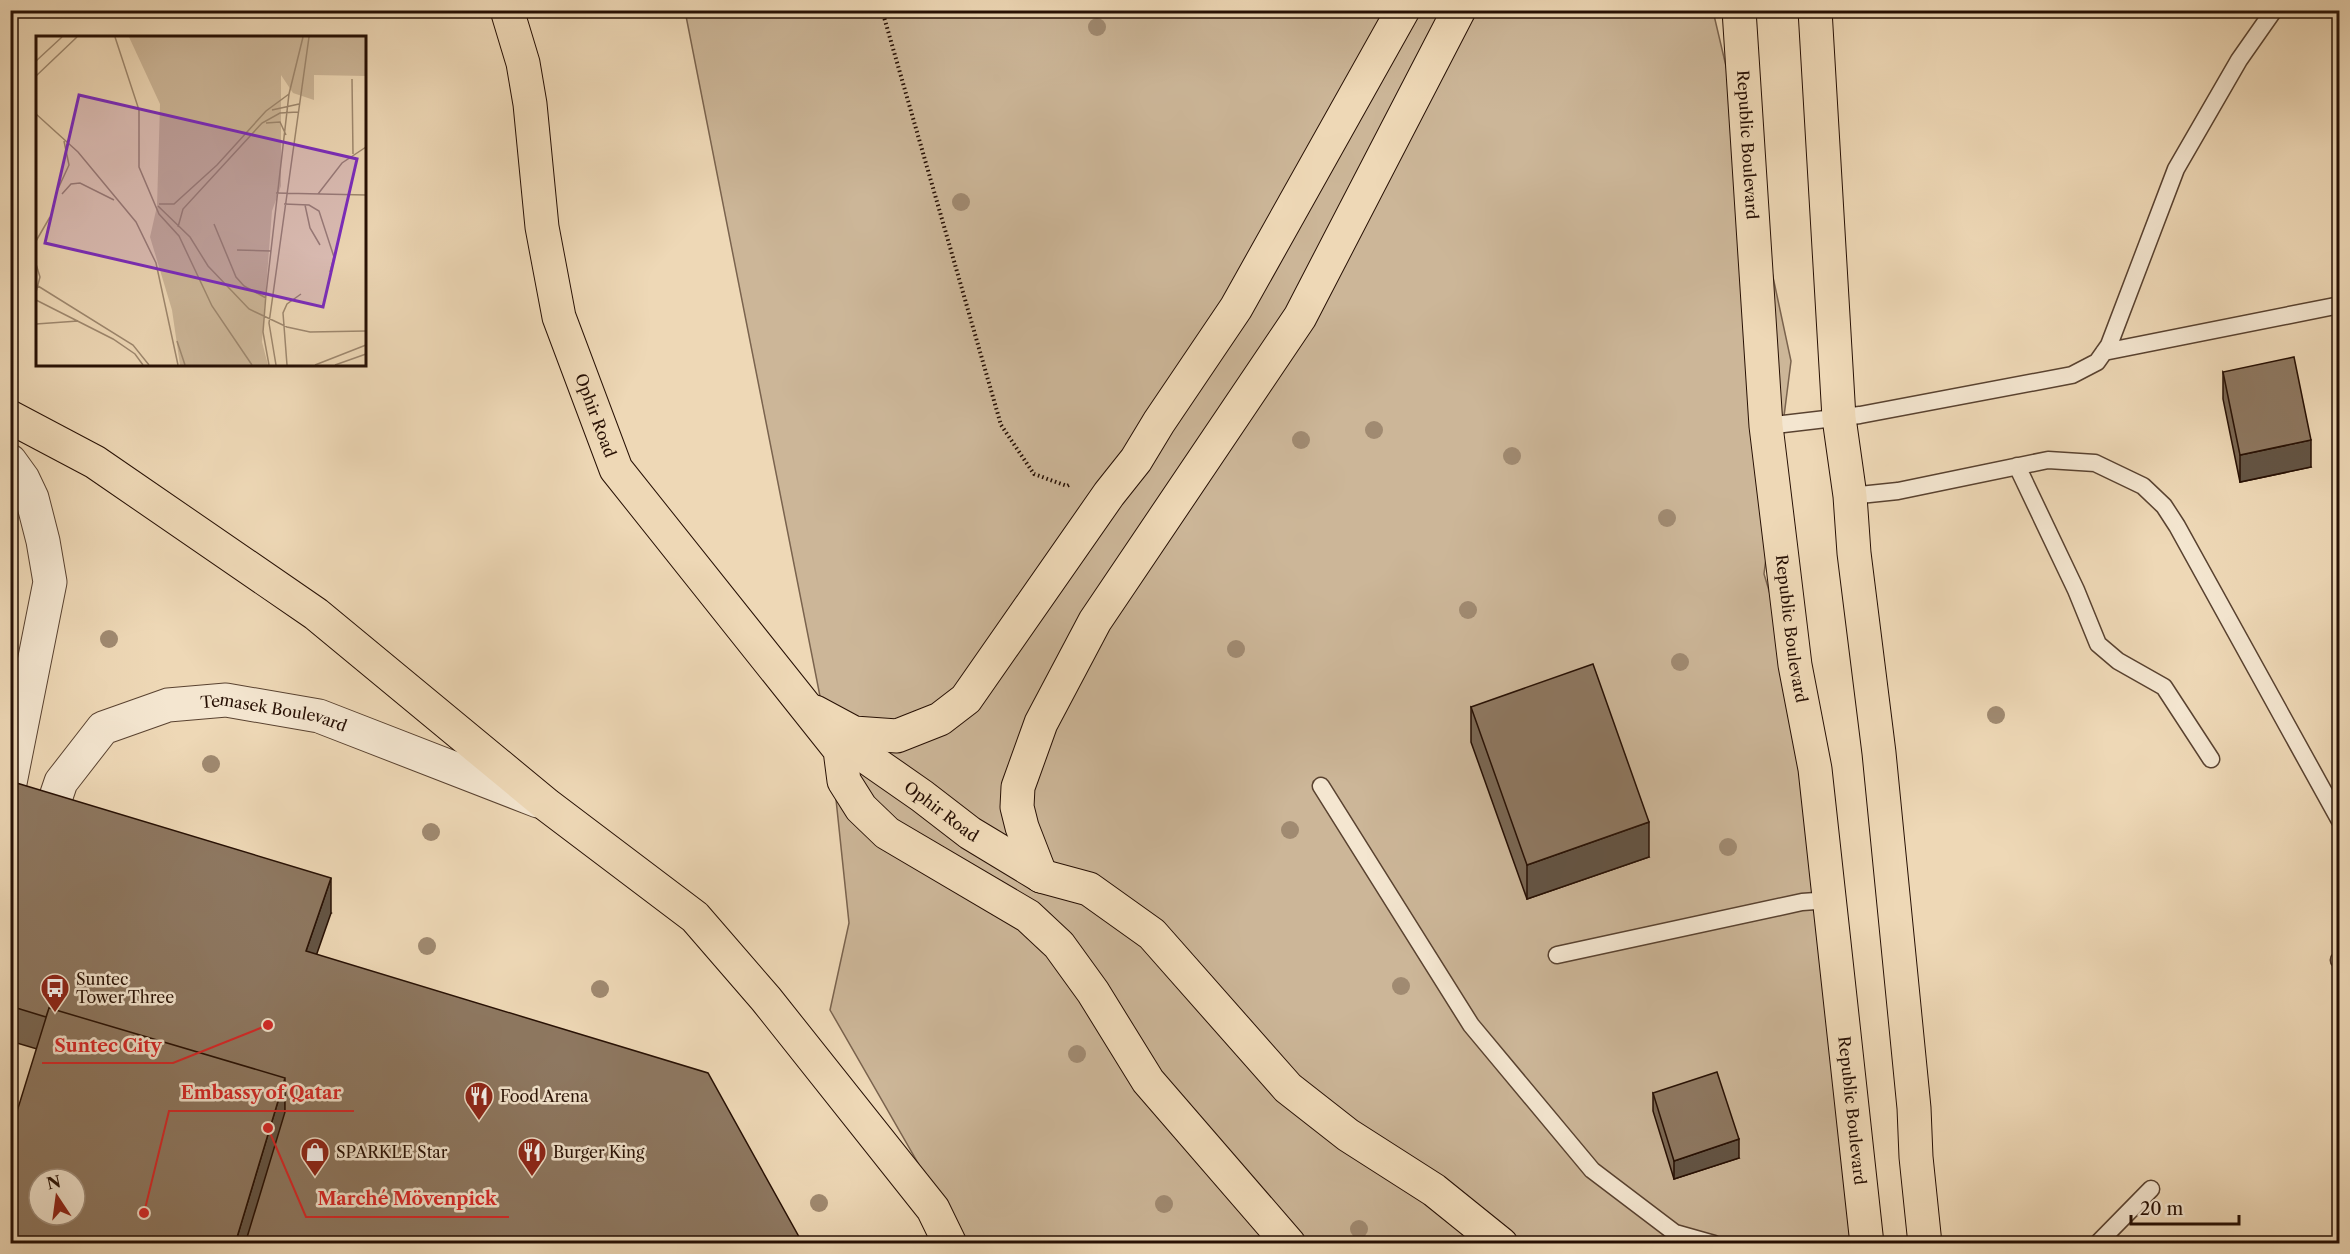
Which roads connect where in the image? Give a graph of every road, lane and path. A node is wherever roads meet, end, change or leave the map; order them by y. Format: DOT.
graph roads {
  1 [pos="507,10"];
  2 [pos="882,10"];
  3 [pos="1403,10"];
  4 [pos="1459,10"];
  5 [pos="1739,10"];
  6 [pos="1815,10"];
  7 [pos="2274,10"];
  8 [pos="2340,305"];
  9 [pos="2104,352"];
  10 [pos="10,417"];
  11 [pos="1839,417"];
  12 [pos="1766,426"];
  13 [pos="10,461"];
  14 [pos="2017,466"];
  15 [pos="1076,482"];
  16 [pos="1850,496"];
  17 [pos="803,705"];
  18 [pos="840,750"];
  19 [pos="2211,759"];
  20 [pos="10,783"];
  21 [pos="1320,786"];
  22 [pos="547,804"];
  23 [pos="2340,821"];
  24 [pos="46,826"];
  25 [pos="1041,876"];
  26 [pos="1830,900"];
  27 [pos="1557,955"];
  28 [pos="2151,1189"];
  29 [pos="950,1244"];
  30 [pos="1289,1244"];
  31 [pos="1501,1244"];
  32 [pos="1714,1244"];
  33 [pos="1867,1244"];
  34 [pos="1925,1244"];
  35 [pos="2097,1244"];
  1 -- 17 [label="main road, Ophir Road"];
  2 -- 15 [label="path"];
  3 -- 17 [label="main road"];
  4 -- 25 [label="main road"];
  5 -- 12 [label="main road, Republic Boulevard"];
  6 -- 11 [label="main road"];
  7 -- 9 [label="lane"];
  8 -- 9 [label="lane"];
  9 -- 11 [label="lane"];
  10 -- 22 [label="main road"];
  11 -- 12 [label="lane"];
  11 -- 16 [label="main road"];
  12 -- 26 [label="main road, Republic Boulevard"];
  13 -- 20 [label="street"];
  14 -- 16 [label="lane"];
  14 -- 19 [label="lane"];
  14 -- 23 [label="lane"];
  16 -- 34 [label="main road"];
  17 -- 18 [label="main road, Ophir Road"];
  18 -- 25 [label="main road, Ophir Road"];
  18 -- 30 [label="main road"];
  21 -- 32 [label="lane"];
  22 -- 24 [label="street, Temasek Boulevard"];
  22 -- 29 [label="main road"];
  25 -- 31 [label="main road, Ophir Road"];
  26 -- 27 [label="lane"];
  26 -- 33 [label="main road, Republic Boulevard"];
  28 -- 35 [label="lane"];
}
